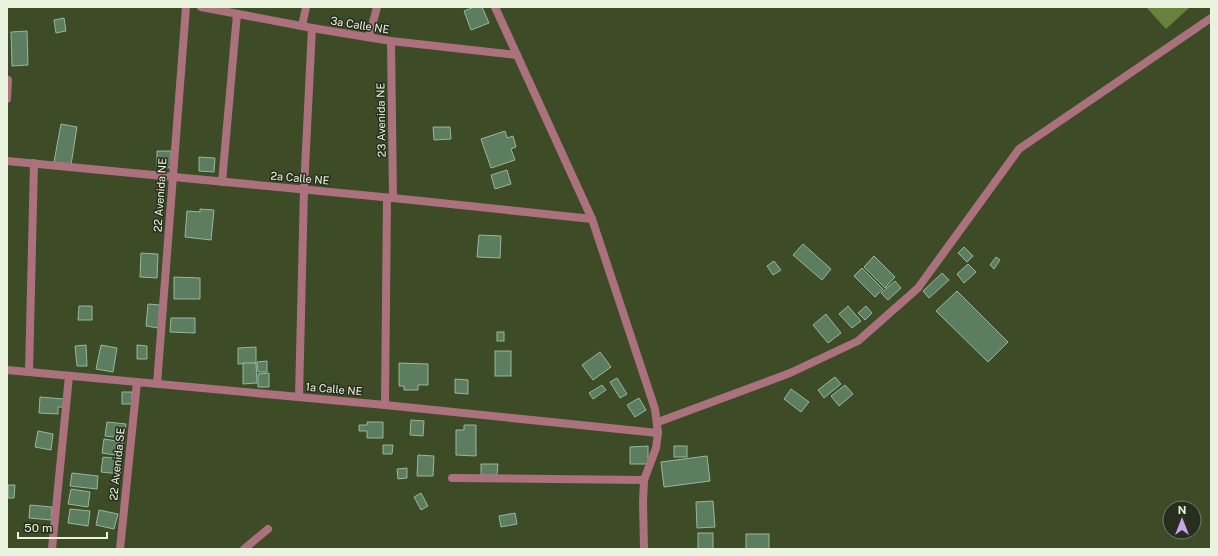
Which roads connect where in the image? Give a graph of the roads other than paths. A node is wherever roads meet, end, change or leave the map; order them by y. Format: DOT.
graph roads {
  1 [pos="186,7"];
  2 [pos="201,7"];
  3 [pos="306,7"];
  4 [pos="377,7"];
  5 [pos="496,7"];
  6 [pos="237,14"];
  7 [pos="1211,18"];
  8 [pos="302,26"];
  9 [pos="312,28"];
  10 [pos="370,37"];
  11 [pos="391,41"];
  12 [pos="517,55"];
  13 [pos="8,80"];
  14 [pos="7,99"];
  15 [pos="7,161"];
  16 [pos="34,164"];
  17 [pos="173,177"];
  18 [pos="222,182"];
  19 [pos="304,189"];
  20 [pos="390,198"];
  21 [pos="592,219"];
  22 [pos="7,370"];
  23 [pos="29,372"];
  24 [pos="69,376"];
  25 [pos="136,382"];
  26 [pos="157,384"];
  27 [pos="299,397"];
  28 [pos="385,405"];
  29 [pos="658,422"];
  30 [pos="658,433"];
  31 [pos="452,478"];
  32 [pos="644,480"];
  33 [pos="268,529"];
  34 [pos="52,549"];
  35 [pos="120,549"];
  36 [pos="244,549"];
  37 [pos="644,549"];
  1 -- 17 [label="street, 22 Avenida NE"];
  2 -- 6 [label="street, 3a Calle NE"];
  3 -- 8 [label="street"];
  4 -- 10 [label="street"];
  5 -- 12 [label="street"];
  6 -- 8 [label="street, 3a Calle NE"];
  6 -- 18 [label="street"];
  7 -- 29 [label="street"];
  8 -- 9 [label="street, 3a Calle NE"];
  9 -- 10 [label="street, 3a Calle NE"];
  9 -- 19 [label="street"];
  10 -- 11 [label="street, 3a Calle NE"];
  11 -- 12 [label="street, 3a Calle NE"];
  11 -- 20 [label="street, 23 Avenida NE"];
  12 -- 21 [label="street"];
  13 -- 14 [label="street"];
  15 -- 16 [label="street, 2a Calle NE"];
  16 -- 17 [label="street, 2a Calle NE"];
  16 -- 23 [label="street"];
  17 -- 18 [label="street, 2a Calle NE"];
  17 -- 26 [label="street, 22 Avenida NE"];
  18 -- 19 [label="street, 2a Calle NE"];
  19 -- 20 [label="street, 2a Calle NE"];
  19 -- 27 [label="street"];
  20 -- 21 [label="street, 2a Calle NE"];
  20 -- 28 [label="street, 23 Avenida NE"];
  21 -- 29 [label="street"];
  22 -- 23 [label="street, 1a Calle NE"];
  23 -- 24 [label="street, 1a Calle NE"];
  24 -- 25 [label="street, 1a Calle NE"];
  24 -- 34 [label="street"];
  25 -- 26 [label="street, 1a Calle NE"];
  25 -- 35 [label="street, 22 Avenida SE"];
  26 -- 27 [label="street, 1a Calle NE"];
  27 -- 28 [label="street, 1a Calle NE"];
  28 -- 30 [label="street, 1a Calle NE"];
  29 -- 30 [label="street"];
  30 -- 32 [label="street"];
  31 -- 32 [label="street"];
  32 -- 37 [label="street"];
  33 -- 36 [label="street"];
}
